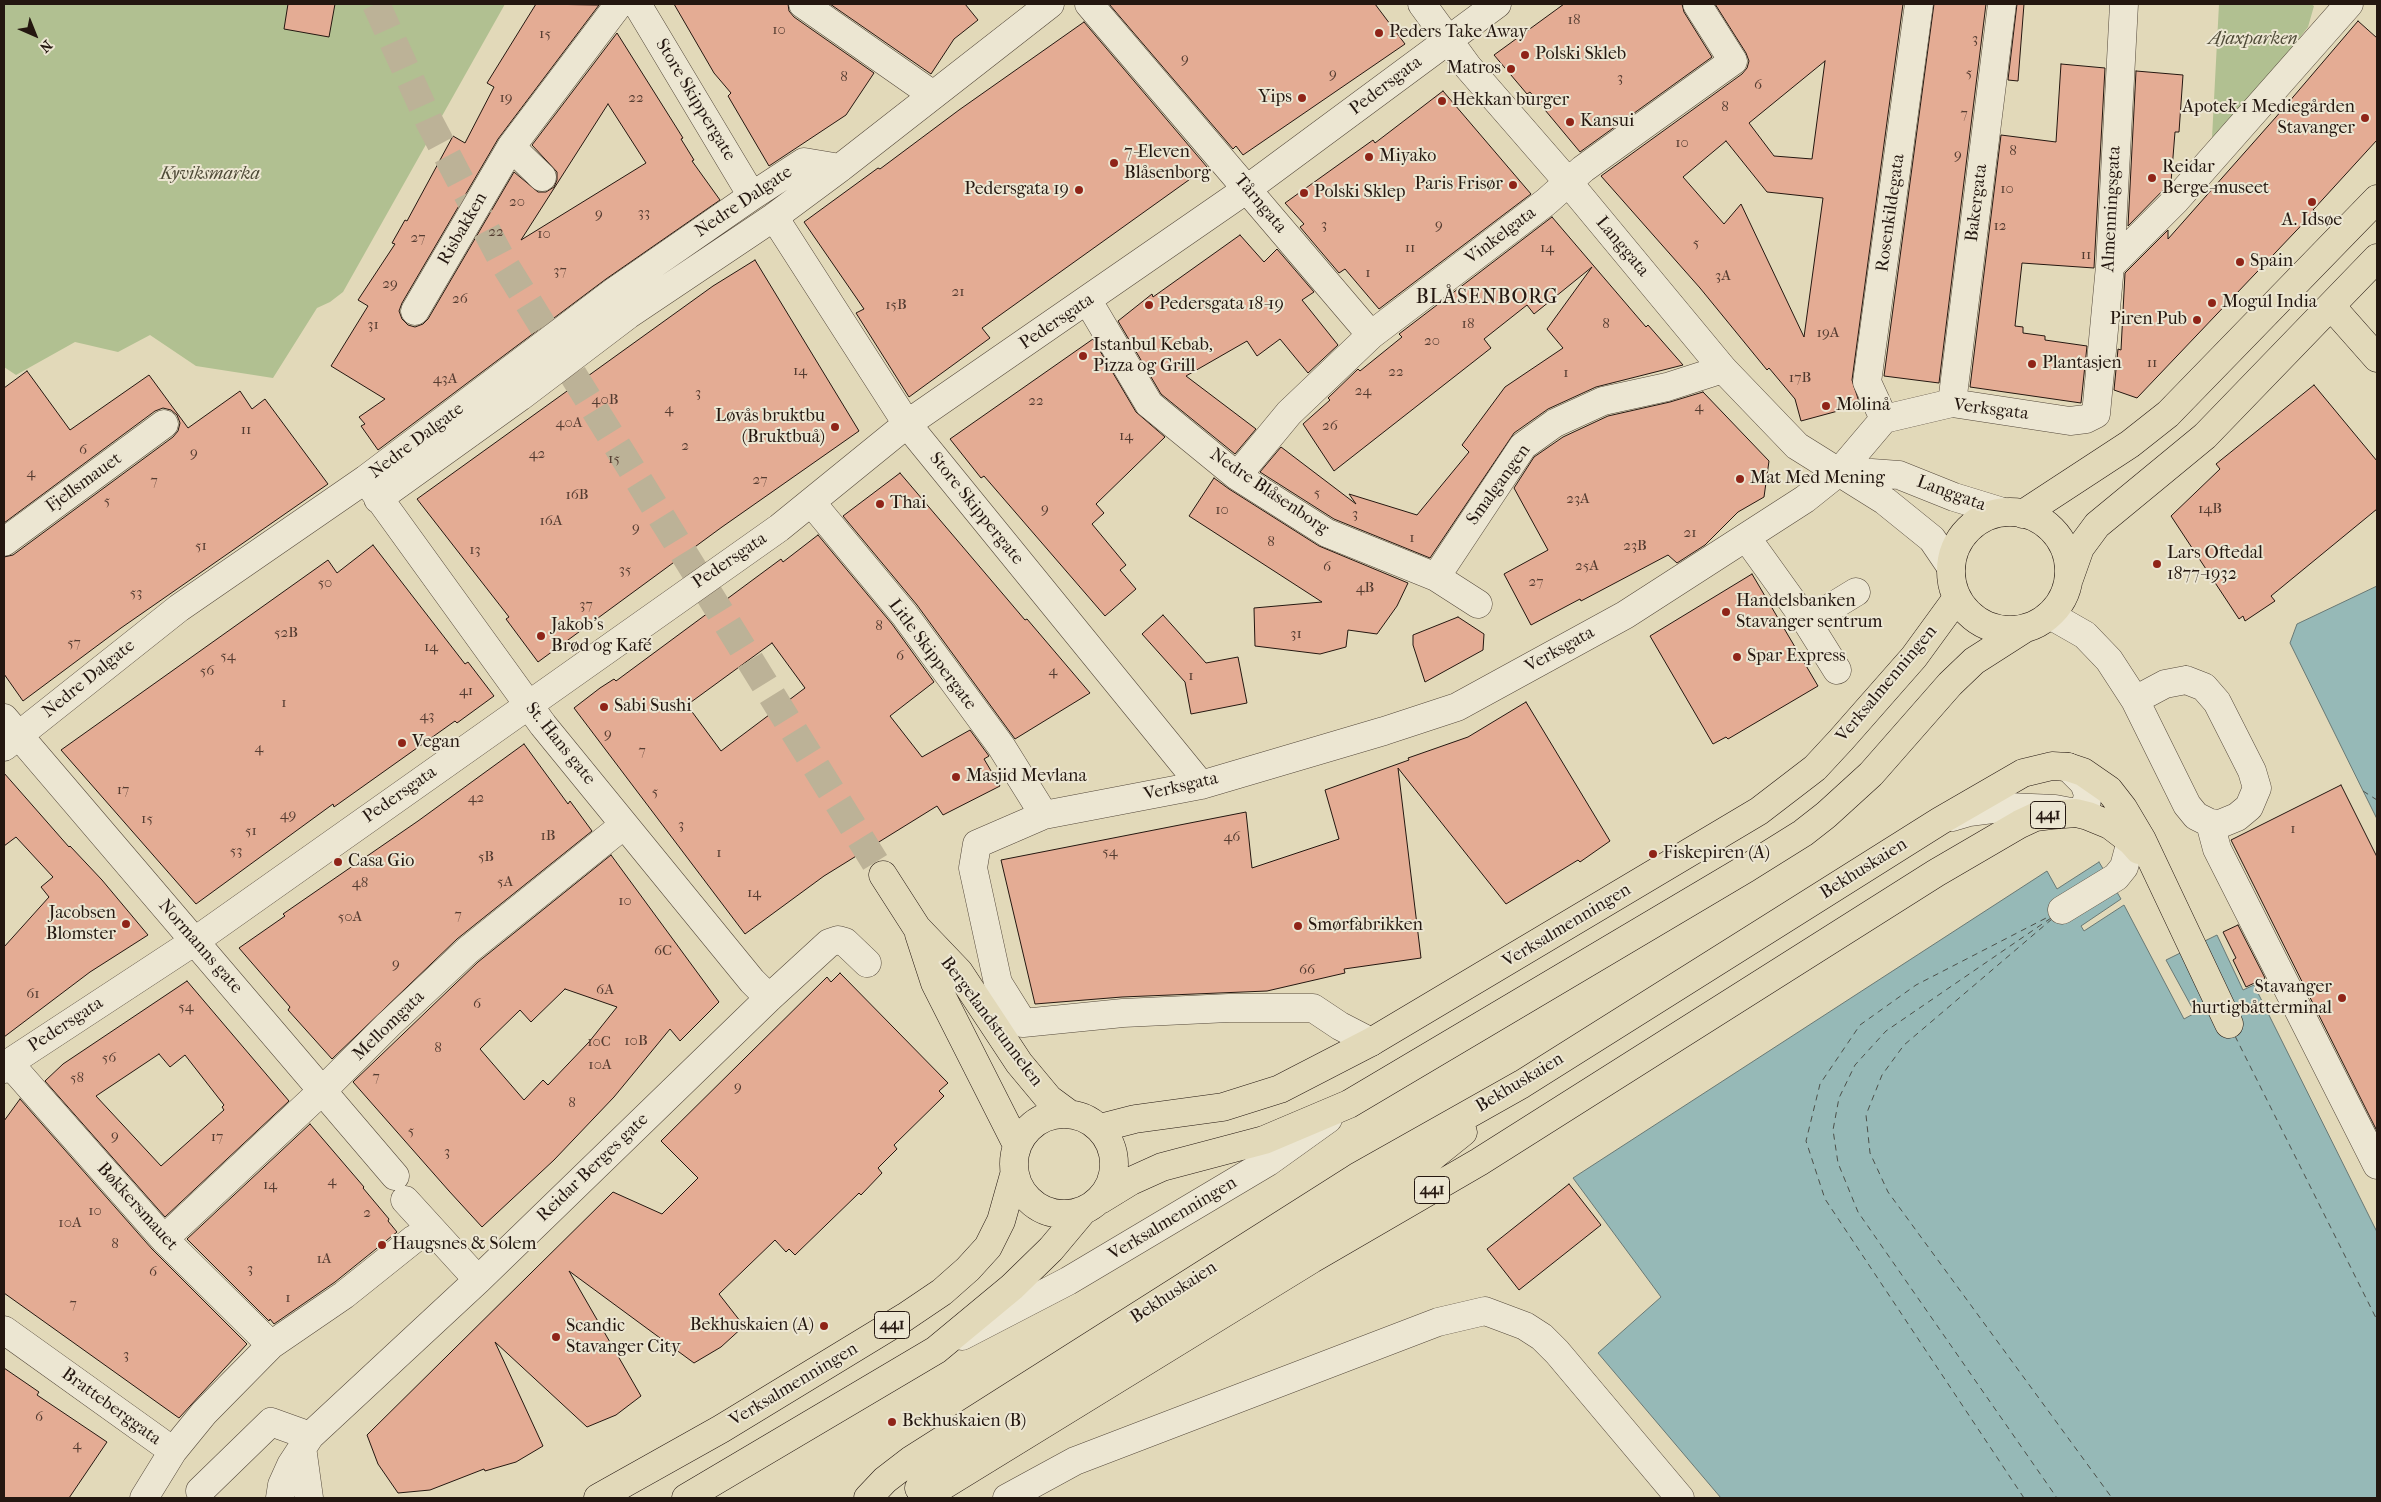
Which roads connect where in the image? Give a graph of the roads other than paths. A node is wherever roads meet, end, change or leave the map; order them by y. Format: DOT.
graph roads {
  1 [pos="619,4"];
  2 [pos="637,4"];
  3 [pos="1050,4"];
  4 [pos="1089,4"];
  5 [pos="1422,4"];
  6 [pos="1497,4"];
  7 [pos="1697,4"];
  8 [pos="1919,4"];
  9 [pos="2002,4"];
  10 [pos="2124,4"];
  11 [pos="2349,4"];
  12 [pos="810,6"];
  13 [pos="1447,40"];
  14 [pos="933,95"];
  15 [pos="511,147"];
  16 [pos="840,168"];
  17 [pos="542,178"];
  18 [pos="1568,182"];
  19 [pos="1247,189"];
  20 [pos="752,196"];
  21 [pos="2377,199"];
  22 [pos="774,217"];
  23 [pos="2377,258"];
  24 [pos="2110,266"];
  25 [pos="1088,301"];
  26 [pos="2331,306"];
  27 [pos="415,311"];
  28 [pos="1371,335"];
  29 [pos="2377,358"];
  30 [pos="1723,369"];
  31 [pos="1952,403"];
  32 [pos="2096,414"];
  33 [pos="1884,419"];
  34 [pos="164,424"];
  35 [pos="907,424"];
  36 [pos="1840,471"];
  37 [pos="1238,476"];
  38 [pos="372,489"];
  39 [pos="811,502"];
  40 [pos="2013,513"];
  41 [pos="1746,536"];
  42 [pos="4,542"];
  43 [pos="1951,568"];
  44 [pos="1436,577"];
  45 [pos="1856,592"];
  46 [pos="1957,598"];
  47 [pos="2061,598"];
  48 [pos="1478,604"];
  49 [pos="1806,622"];
  50 [pos="2024,629"];
  51 [pos="1837,670"];
  52 [pos="2135,700"];
  53 [pos="527,704"];
  54 [pos="8,734"];
  55 [pos="2068,768"];
  56 [pos="1201,785"];
  57 [pos="2123,808"];
  58 [pos="2076,813"];
  59 [pos="1044,815"];
  60 [pos="1940,821"];
  61 [pos="2210,823"];
  62 [pos="624,825"];
  63 [pos="2131,841"];
  64 [pos="2155,868"];
  65 [pos="884,875"];
  66 [pos="2062,910"];
  67 [pos="917,928"];
  68 [pos="194,941"];
  69 [pos="867,963"];
  70 [pos="768,998"];
  71 [pos="2229,1024"];
  72 [pos="1371,1042"];
  73 [pos="6,1066"];
  74 [pos="1522,1084"];
  75 [pos="324,1090"];
  76 [pos="1349,1104"];
  77 [pos="1068,1114"];
  78 [pos="1100,1128"];
  79 [pos="1017,1145"];
  80 [pos="2377,1165"];
  81 [pos="1014,1175"];
  82 [pos="1091,1206"];
  83 [pos="164,1239"];
  84 [pos="414,1239"];
  85 [pos="478,1280"];
  86 [pos="4,1330"];
  87 [pos="271,1345"];
  88 [pos="936,1350"];
  89 [pos="306,1442"];
  90 [pos="173,1451"];
  91 [pos="200,1491"];
  92 [pos="144,1498"];
  93 [pos="280,1498"];
  94 [pos="309,1498"];
  95 [pos="598,1498"];
  96 [pos="686,1498"];
  97 [pos="868,1498"];
  98 [pos="911,1498"];
  99 [pos="923,1498"];
  100 [pos="1006,1498"];
  101 [pos="1680,1498"];
  1 -- 15 [label="street, Risbakken"];
  2 -- 20 [label="street, Store Skippergate"];
  3 -- 14 [label="street, Nedre Dalgate"];
  4 -- 19 [label="street, Tårngata"];
  5 -- 13 [label="street, Langgata"];
  6 -- 13 [label="street, Pedersgata"];
  7 -- 18 [label="street, Vinkelgata"];
  8 -- 33 [label="street, Rosenkildegata"];
  9 -- 31 [label="street, Bakergata"];
  10 -- 24 [label="street, Almenningsgata"];
  11 -- 24 [label="street"];
  12 -- 14 [label="street"];
  13 -- 18 [label="street, Langgata"];
  13 -- 19 [label="street, Pedersgata"];
  14 -- 16 [label="street, Nedre Dalgate"];
  15 -- 17 [label="street"];
  15 -- 27 [label="street, Risbakken"];
  16 -- 20 [label="street, Nedre Dalgate"];
  16 -- 22 [label="street, Nedre Dalgate"];
  18 -- 28 [label="street, Vinkelgata"];
  18 -- 30 [label="street, Langgata"];
  19 -- 25 [label="street, Pedersgata"];
  19 -- 28 [label="street, Tårngata"];
  20 -- 38 [label="street, Nedre Dalgate"];
  21 -- 40 [label="main road"];
  22 -- 35 [label="street, Store Skippergate"];
  22 -- 38 [label="street, Nedre Dalgate"];
  23 -- 26 [label="main road"];
  24 -- 32 [label="street, Almenningsgata"];
  25 -- 35 [label="street, Pedersgata"];
  25 -- 37 [label="street, Nedre Blåsenborg"];
  26 -- 29 [label="main road"];
  26 -- 47 [label="main road"];
  28 -- 37 [label="street, Vinkelgata"];
  30 -- 36 [label="street, Langgata"];
  30 -- 44 [label="street, Smalgangen"];
  31 -- 32 [label="street, Verksgata"];
  31 -- 33 [label="street, Verksgata"];
  33 -- 36 [label="street, Verksgata"];
  34 -- 42 [label="street, Fjellsmauet"];
  35 -- 39 [label="street, Pedersgata"];
  35 -- 56 [label="street, Store Skippergate"];
  36 -- 40 [label="street, Langgata"];
  36 -- 41 [label="street, Verksgata"];
  36 -- 43 [label="street, Langgata"];
  37 -- 44 [label="street, Nedre Blåsenborg"];
  38 -- 53 [label="street, St. Hans gate"];
  38 -- 54 [label="street, Nedre Dalgate"];
  39 -- 53 [label="street, Pedersgata"];
  39 -- 59 [label="street, Litle Skippergate"];
  40 -- 43 [label="main road"];
  40 -- 47 [label="main road"];
  41 -- 49 [label="street"];
  41 -- 56 [label="street, Verksgata"];
  43 -- 46 [label="main road"];
  44 -- 48 [label="street, Nedre Blåsenborg"];
  45 -- 49 [label="street"];
  46 -- 50 [label="main road"];
  46 -- 72 [label="main road, Verksalmenningen"];
  47 -- 50 [label="main road"];
  47 -- 52 [label="street"];
  49 -- 51 [label="street"];
  50 -- 76 [label="main road, Verksalmenningen"];
  52 -- 61 [label="street"];
  52 -- 61 [label="street"];
  53 -- 62 [label="street, St. Hans gate"];
  53 -- 68 [label="street, Pedersgata"];
  54 -- 68 [label="street, Normanns gate"];
  55 -- 57 [label="main road, Bekhuskaien / 441"];
  55 -- 58 [label="street"];
  55 -- 60 [label="main road, Bekhuskaien / 441"];
  56 -- 59 [label="street, Verksgata"];
  57 -- 63 [label="street"];
  57 -- 64 [label="main road, Bekhuskaien / 441"];
  58 -- 60 [label="street"];
  58 -- 63 [label="main road, Bekhuskaien / 441"];
  58 -- 99 [label="main road, Bekhuskaien / 441"];
  59 -- 72 [label="street, Verksgata"];
  60 -- 74 [label="main road, Bekhuskaien / 441"];
  61 -- 80 [label="street"];
  62 -- 70 [label="street, St. Hans gate"];
  62 -- 75 [label="street, Mellomgata"];
  63 -- 64 [label="main road, Bekhuskaien / 441"];
  63 -- 66 [label="street"];
  64 -- 71 [label="main road, Bekhuskaien / 441"];
  65 -- 67 [label="main road, Bergelandstunnelen"];
  67 -- 77 [label="main road, Bergelandstunnelen"];
  67 -- 79 [label="main road, Bergelandstunnelen"];
  68 -- 73 [label="street, Pedersgata"];
  68 -- 75 [label="street, Normanns gate"];
  69 -- 70 [label="street, Reidar Berges gate"];
  70 -- 85 [label="street, Reidar Berges gate"];
  72 -- 78 [label="main road, Verksalmenningen"];
  73 -- 83 [label="street, Bøkkersmauet"];
  74 -- 97 [label="main road, Bekhuskaien / 441"];
  74 -- 98 [label="main road"];
  75 -- 83 [label="street, Mellomgata"];
  75 -- 85 [label="street, Normanns gate"];
  76 -- 82 [label="main road, Verksalmenningen"];
  76 -- 88 [label="street, Verksalmenningen"];
  77 -- 78 [label="main road"];
  77 -- 79 [label="main road"];
  78 -- 82 [label="main road, 441"];
  79 -- 81 [label="main road, 441"];
  81 -- 82 [label="main road"];
  81 -- 95 [label="main road, Verksalmenningen / 441"];
  82 -- 88 [label="main road, Verksalmenningen / 441"];
  83 -- 87 [label="street, Bøkkersmauet"];
  84 -- 87 [label="street"];
  85 -- 89 [label="street, Reidar Berges gate"];
  86 -- 90 [label="street, Bratteberggata"];
  87 -- 90 [label="street"];
  88 -- 96 [label="main road, Verksalmenningen / 441"];
  89 -- 91 [label="street"];
  89 -- 93 [label="street, Reidar Berges gate"];
  89 -- 94 [label="street"];
  90 -- 92 [label="street, Bratteberggata"];
  100 -- 101 [label="street"];
}
